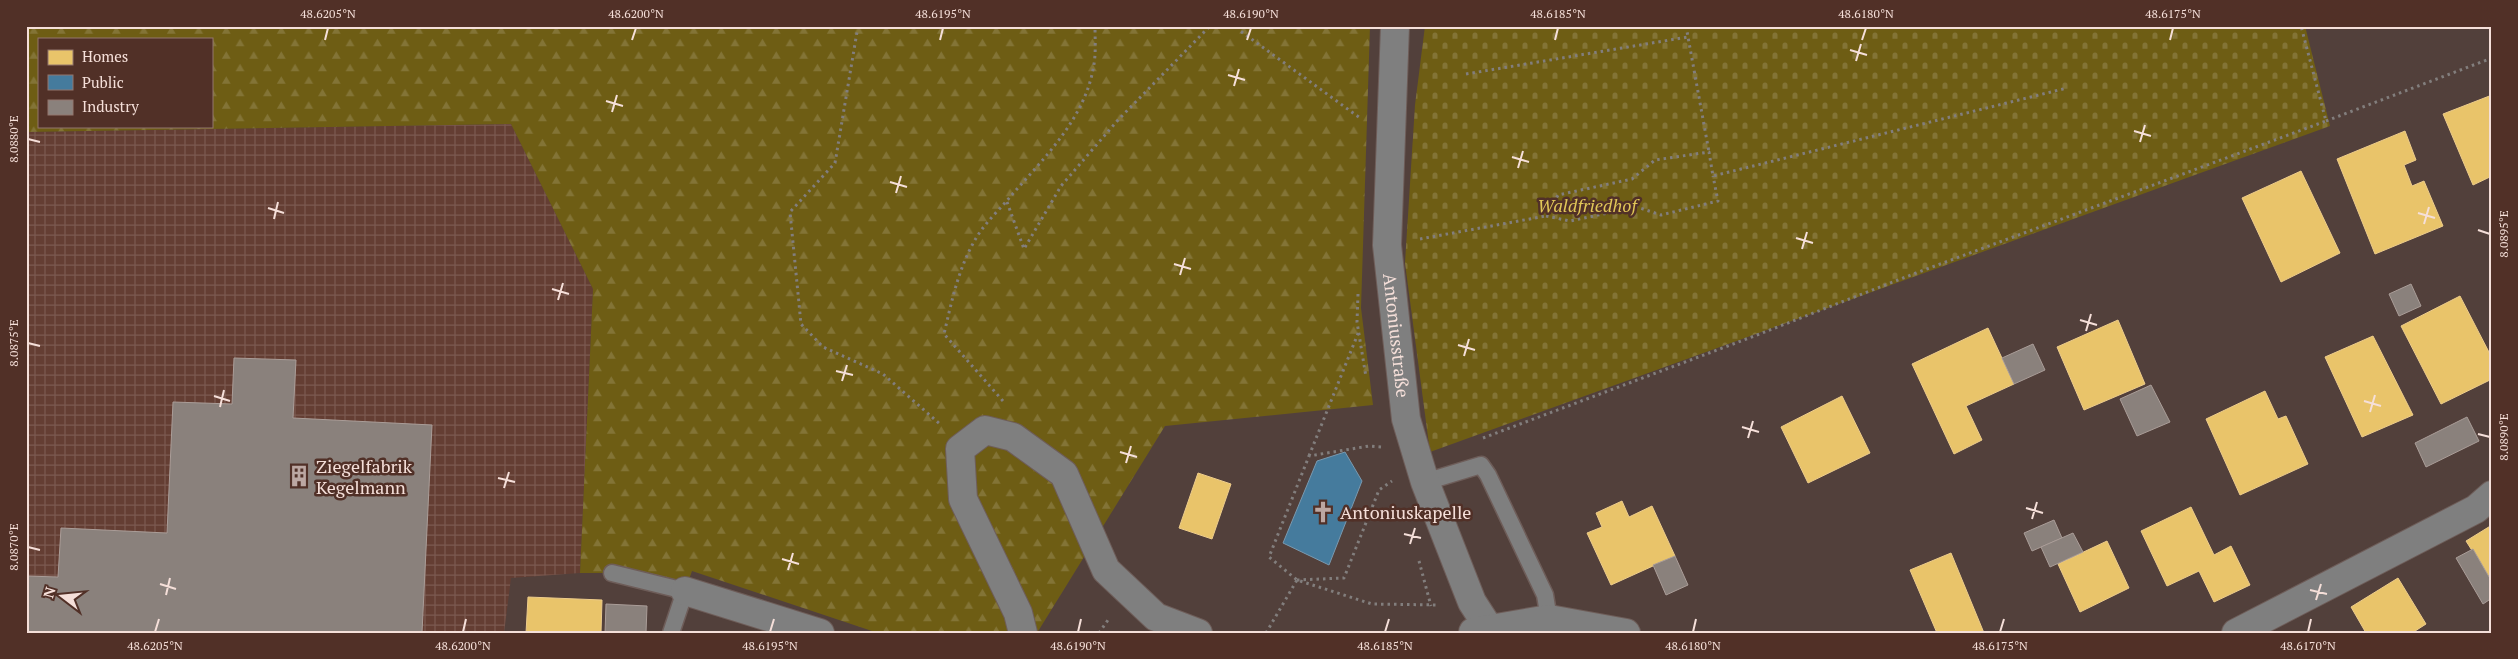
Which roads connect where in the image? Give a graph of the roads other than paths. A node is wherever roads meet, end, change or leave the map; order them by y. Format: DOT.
graph roads {
  1 [pos="1395,26"];
  2 [pos="1423,472"];
  3 [pos="2492,495"];
  4 [pos="612,573"];
  5 [pos="685,591"];
  6 [pos="1549,619"];
  7 [pos="1484,631"];
  8 [pos="671,633"];
  9 [pos="820,633"];
  10 [pos="1023,633"];
  11 [pos="1198,633"];
  12 [pos="1626,633"];
  13 [pos="2236,633"];
  1 -- 2 [label="street, Antoniusstraße"];
  2 -- 6 [label="lane"];
  2 -- 7 [label="street, Antoniusstraße"];
  3 -- 13 [label="street"];
  4 -- 5 [label="lane"];
  5 -- 8 [label="lane"];
  5 -- 9 [label="street"];
  6 -- 7 [label="street"];
  6 -- 12 [label="street"];
  10 -- 11 [label="street"];
}
